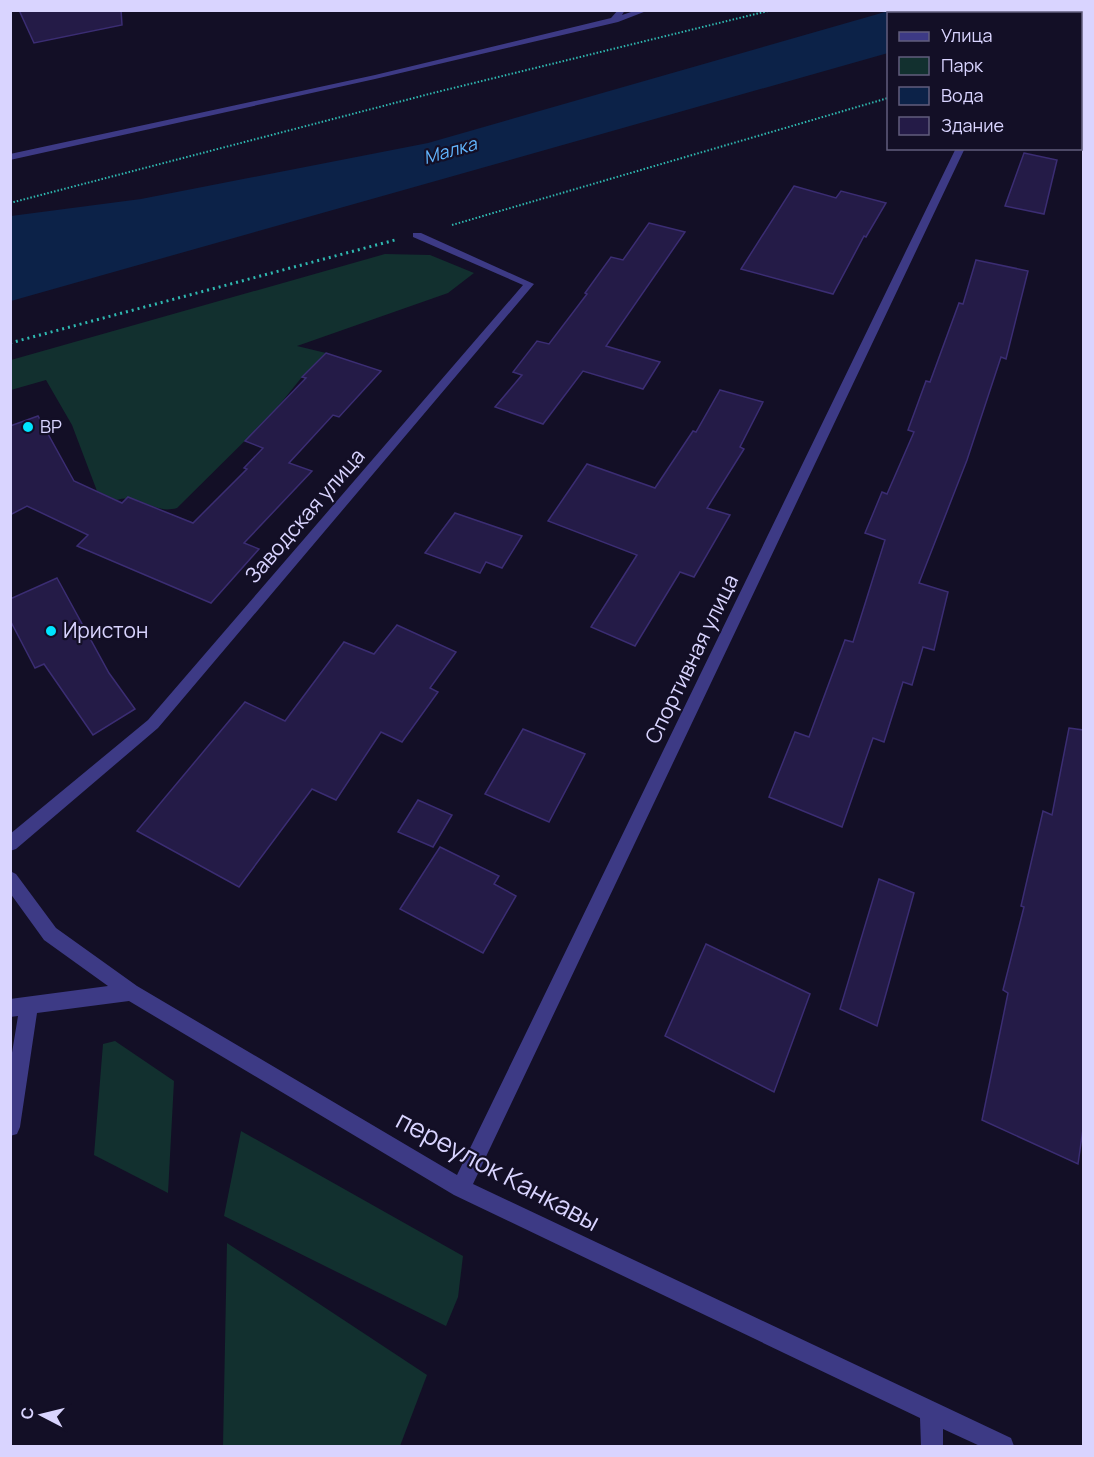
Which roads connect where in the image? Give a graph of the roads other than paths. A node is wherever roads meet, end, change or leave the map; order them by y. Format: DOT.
graph roads {
  1 [pos="622,10"];
  2 [pos="646,10"];
  3 [pos="614,20"];
  4 [pos="960,150"];
  5 [pos="10,157"];
  6 [pos="417,235"];
  7 [pos="10,844"];
  8 [pos="10,879"];
  9 [pos="131,992"];
  10 [pos="20,1007"];
  11 [pos="10,1127"];
  12 [pos="461,1188"];
  13 [pos="931,1414"];
  14 [pos="932,1446"];
  15 [pos="1003,1446"];
  1 -- 3 [label="street"];
  2 -- 3 [label="street"];
  3 -- 5 [label="street"];
  4 -- 12 [label="street, Спортивная улица"];
  6 -- 7 [label="street, Заводская улица"];
  8 -- 9 [label="street, переулок Канкавы"];
  9 -- 10 [label="street"];
  9 -- 12 [label="street, переулок Канкавы"];
  10 -- 11 [label="street"];
  12 -- 13 [label="street, переулок Канкавы"];
  13 -- 14 [label="street"];
  13 -- 15 [label="street, переулок Канкавы"];
}
